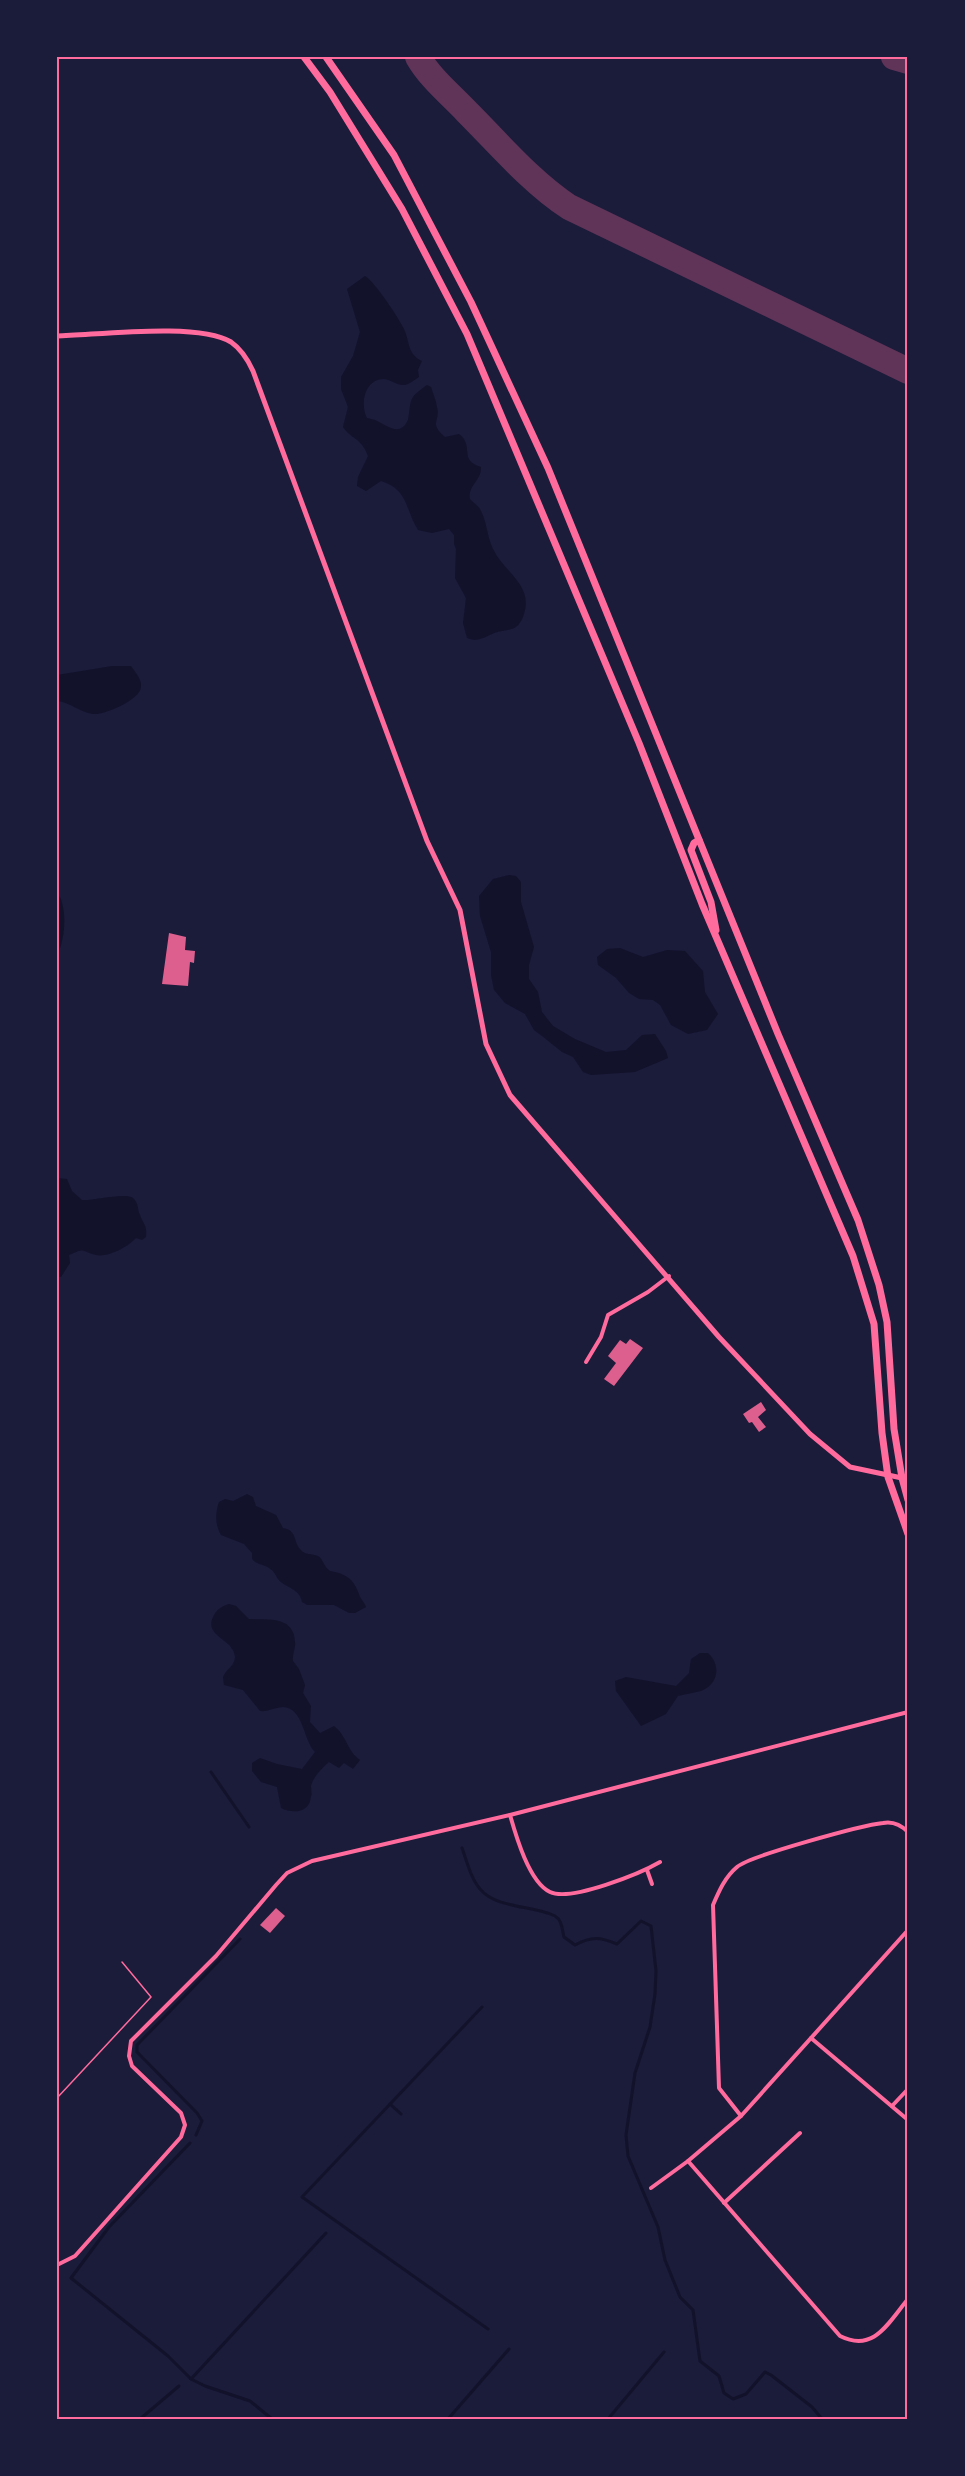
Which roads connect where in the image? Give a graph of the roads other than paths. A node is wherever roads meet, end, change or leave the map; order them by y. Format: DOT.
graph roads {
  1 [pos="304,57"];
  2 [pos="326,57"];
  3 [pos="57,336"];
  4 [pos="699,840"];
  5 [pos="718,942"];
  6 [pos="669,1276"];
  7 [pos="586,1362"];
  8 [pos="888,1477"];
  9 [pos="902,1478"];
  10 [pos="908,1500"];
  11 [pos="908,1534"];
  12 [pos="908,1712"];
  13 [pos="510,1815"];
  14 [pos="908,1832"];
  15 [pos="660,1862"];
  16 [pos="647,1870"];
  17 [pos="652,1884"];
  18 [pos="908,1930"];
  19 [pos="811,2038"];
  20 [pos="908,2089"];
  21 [pos="892,2106"];
  22 [pos="741,2116"];
  23 [pos="908,2120"];
  24 [pos="800,2133"];
  25 [pos="688,2161"];
  26 [pos="651,2188"];
  27 [pos="724,2203"];
  28 [pos="57,2265"];
  29 [pos="908,2299"];
  1 -- 5 [label="highway"];
  2 -- 4 [label="highway"];
  3 -- 6 [label="street"];
  4 -- 5 [label="highway"];
  4 -- 9 [label="highway"];
  5 -- 8 [label="highway"];
  6 -- 7 [label="street"];
  6 -- 8 [label="street"];
  8 -- 9 [label="street"];
  8 -- 11 [label="highway"];
  9 -- 10 [label="highway"];
  12 -- 13 [label="street"];
  13 -- 16 [label="street"];
  13 -- 28 [label="street"];
  14 -- 22 [label="street"];
  15 -- 16 [label="street"];
  16 -- 17 [label="street"];
  18 -- 19 [label="street"];
  19 -- 21 [label="street"];
  19 -- 22 [label="street"];
  20 -- 21 [label="street"];
  21 -- 23 [label="street"];
  22 -- 25 [label="street"];
  24 -- 27 [label="street"];
  25 -- 26 [label="street"];
  25 -- 27 [label="street"];
  27 -- 29 [label="street"];
}
